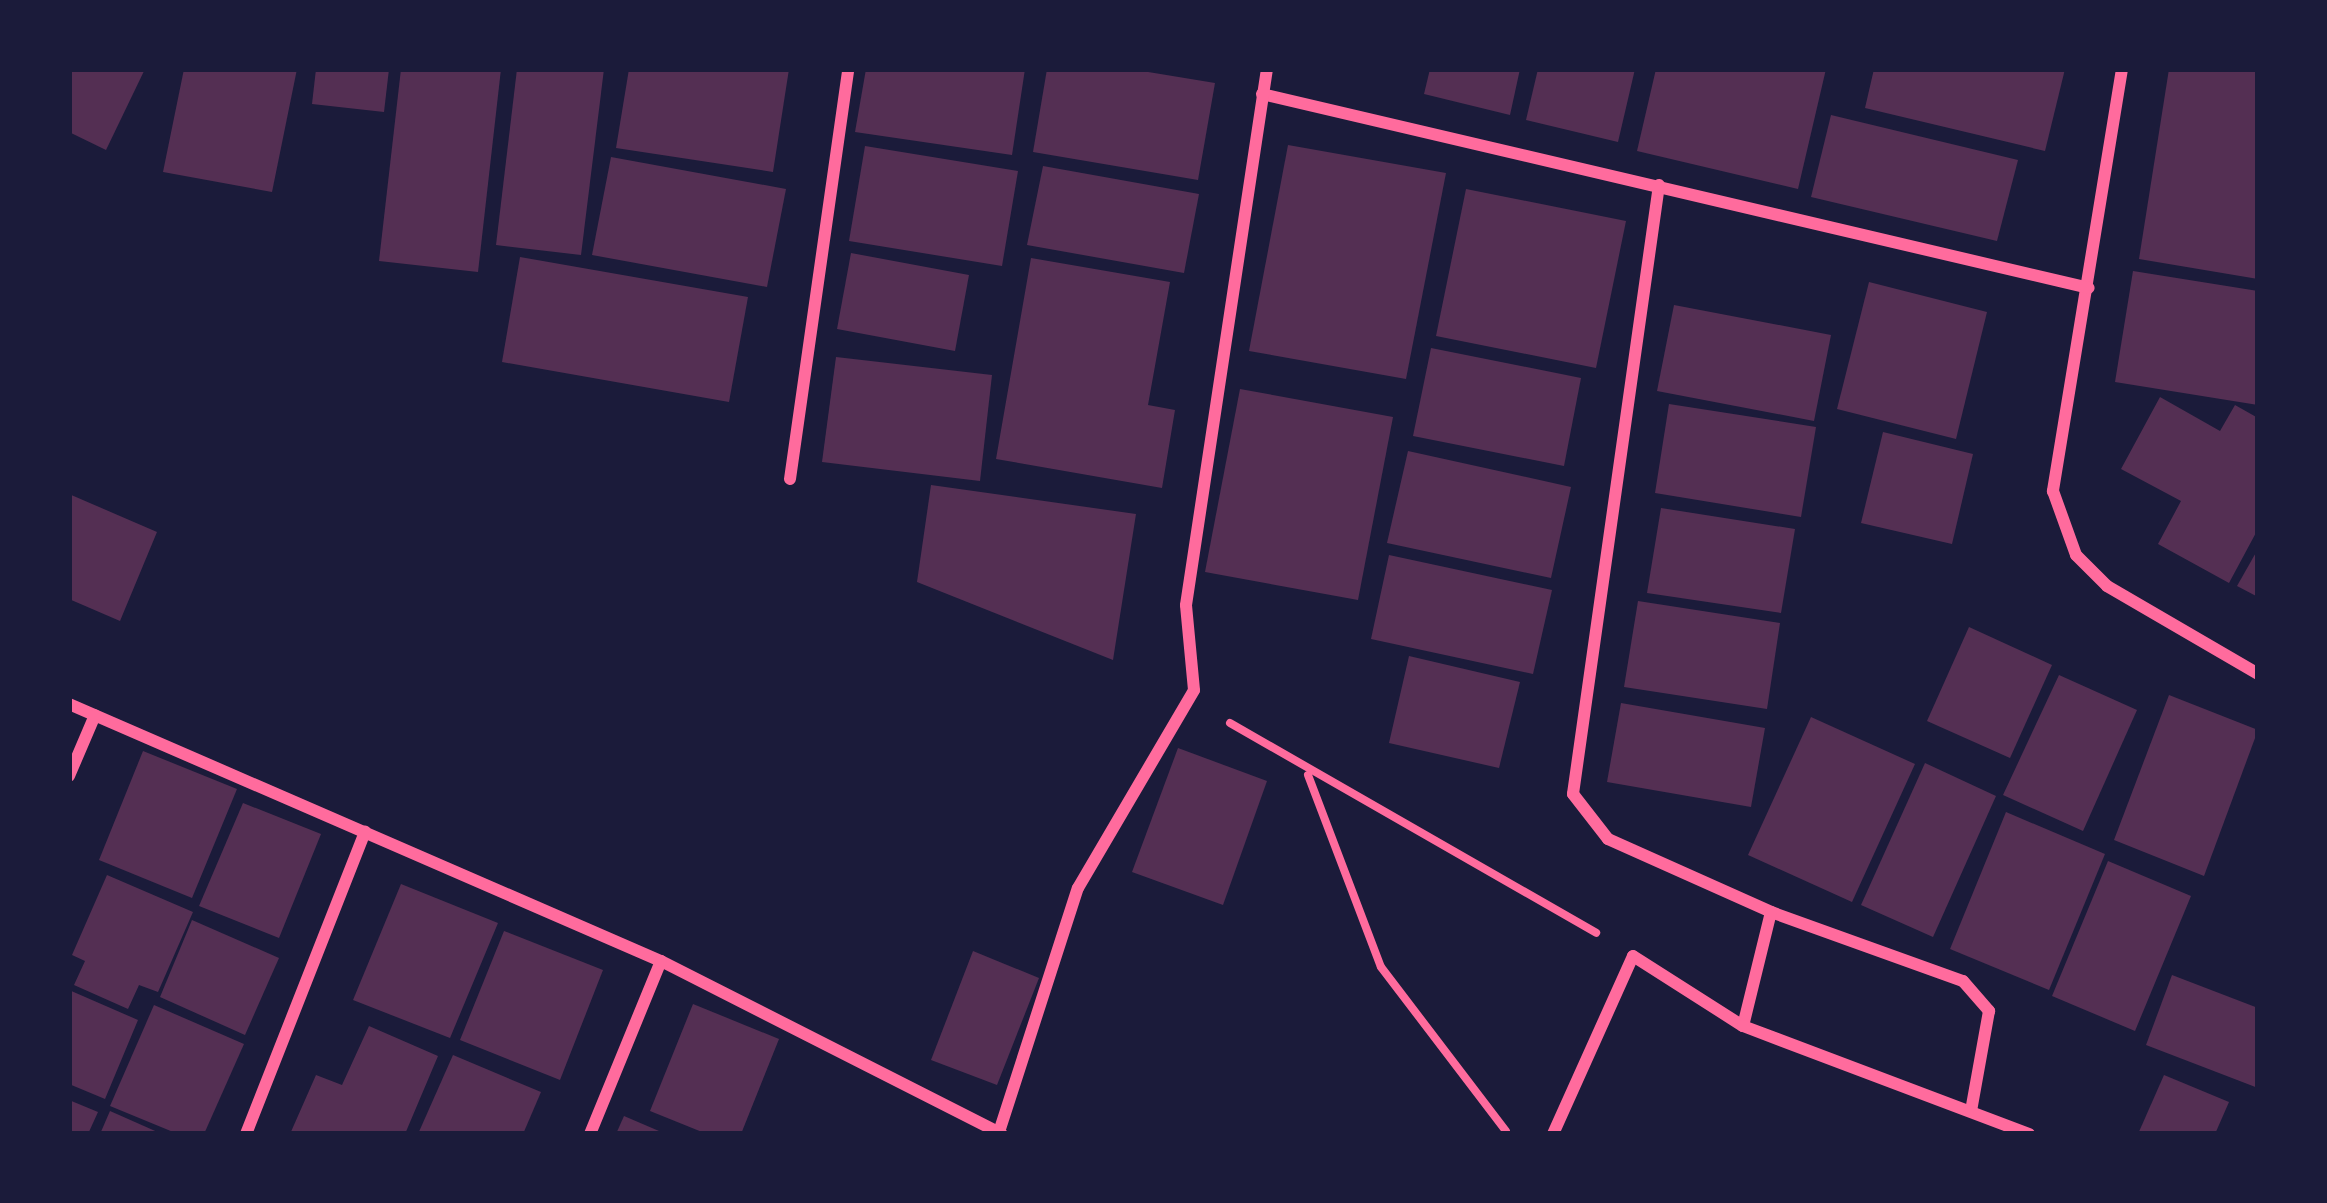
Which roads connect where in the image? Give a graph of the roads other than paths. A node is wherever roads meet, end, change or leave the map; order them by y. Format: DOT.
graph roads {
  1 [pos="848,69"];
  2 [pos="1267,69"];
  3 [pos="2122,69"];
  4 [pos="1262,94"];
  5 [pos="1659,185"];
  6 [pos="2089,288"];
  7 [pos="790,479"];
  8 [pos="2258,674"];
  9 [pos="69,704"];
  10 [pos="95,715"];
  11 [pos="69,776"];
  12 [pos="365,832"];
  13 [pos="1771,912"];
  14 [pos="662,961"];
  15 [pos="1743,1026"];
  16 [pos="1971,1111"];
  17 [pos="1001,1133"];
  18 [pos="246,1134"];
  19 [pos="590,1134"];
  20 [pos="1553,1134"];
  21 [pos="2029,1134"];
  1 -- 7 [label="street"];
  2 -- 4 [label="street"];
  3 -- 6 [label="street"];
  4 -- 5 [label="street"];
  4 -- 17 [label="street"];
  5 -- 6 [label="street"];
  5 -- 13 [label="street"];
  6 -- 8 [label="street"];
  9 -- 10 [label="street"];
  10 -- 11 [label="street"];
  10 -- 12 [label="street"];
  12 -- 14 [label="street"];
  12 -- 18 [label="street"];
  13 -- 15 [label="street"];
  13 -- 16 [label="street"];
  14 -- 17 [label="street"];
  14 -- 19 [label="street"];
  15 -- 16 [label="street"];
  15 -- 20 [label="street"];
  16 -- 21 [label="street"];
}
